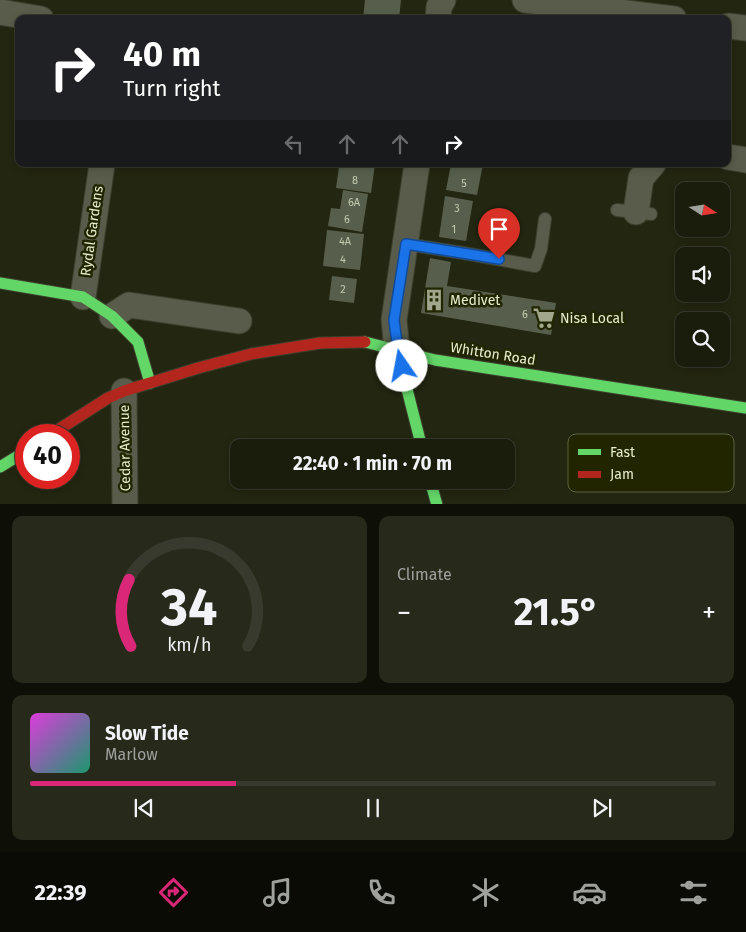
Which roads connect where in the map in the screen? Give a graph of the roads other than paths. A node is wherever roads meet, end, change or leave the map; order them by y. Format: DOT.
graph roads {
  1 [pos="443,0"];
  2 [pos="525,0"];
  3 [pos="0,12"];
  4 [pos="18,15"];
  5 [pos="438,15"];
  6 [pos="643,15"];
  7 [pos="731,26"];
  8 [pos="746,28"];
  9 [pos="731,158"];
  10 [pos="746,160"];
  11 [pos="102,167"];
  12 [pos="417,167"];
  13 [pos="650,167"];
  14 [pos="635,212"];
  15 [pos="545,219"];
  16 [pos="406,244"];
  17 [pos="0,283"];
  18 [pos="83,297"];
  19 [pos="112,316"];
  20 [pos="239,321"];
  21 [pos="398,350"];
  22 [pos="150,383"];
  23 [pos="124,391"];
  24 [pos="746,408"];
  25 [pos="67,424"];
  26 [pos="420,439"];
  27 [pos="15,458"];
  28 [pos="0,468"];
  29 [pos="433,489"];
  30 [pos="125,504"];
  31 [pos="437,504"];
  1 -- 5 [label="street"];
  2 -- 6 [label="street"];
  3 -- 4 [label="street"];
  7 -- 8 [label="street"];
  9 -- 10 [label="street"];
  11 -- 18 [label="street, Rydal Gardens"];
  12 -- 16 [label="street"];
  13 -- 14 [label="street"];
  15 -- 16 [label="lane"];
  16 -- 21 [label="street"];
  17 -- 18 [label="main road"];
  18 -- 19 [label="main road"];
  19 -- 20 [label="street"];
  19 -- 22 [label="main road"];
  21 -- 22 [label="main road, Whitton Road"];
  21 -- 24 [label="main road, Whitton Road"];
  21 -- 26 [label="main road"];
  22 -- 23 [label="main road, Whitton Road"];
  23 -- 25 [label="main road, Whitton Road"];
  23 -- 30 [label="street, Cedar Avenue"];
  27 -- 28 [label="main road"];
  29 -- 31 [label="main road"];
}
